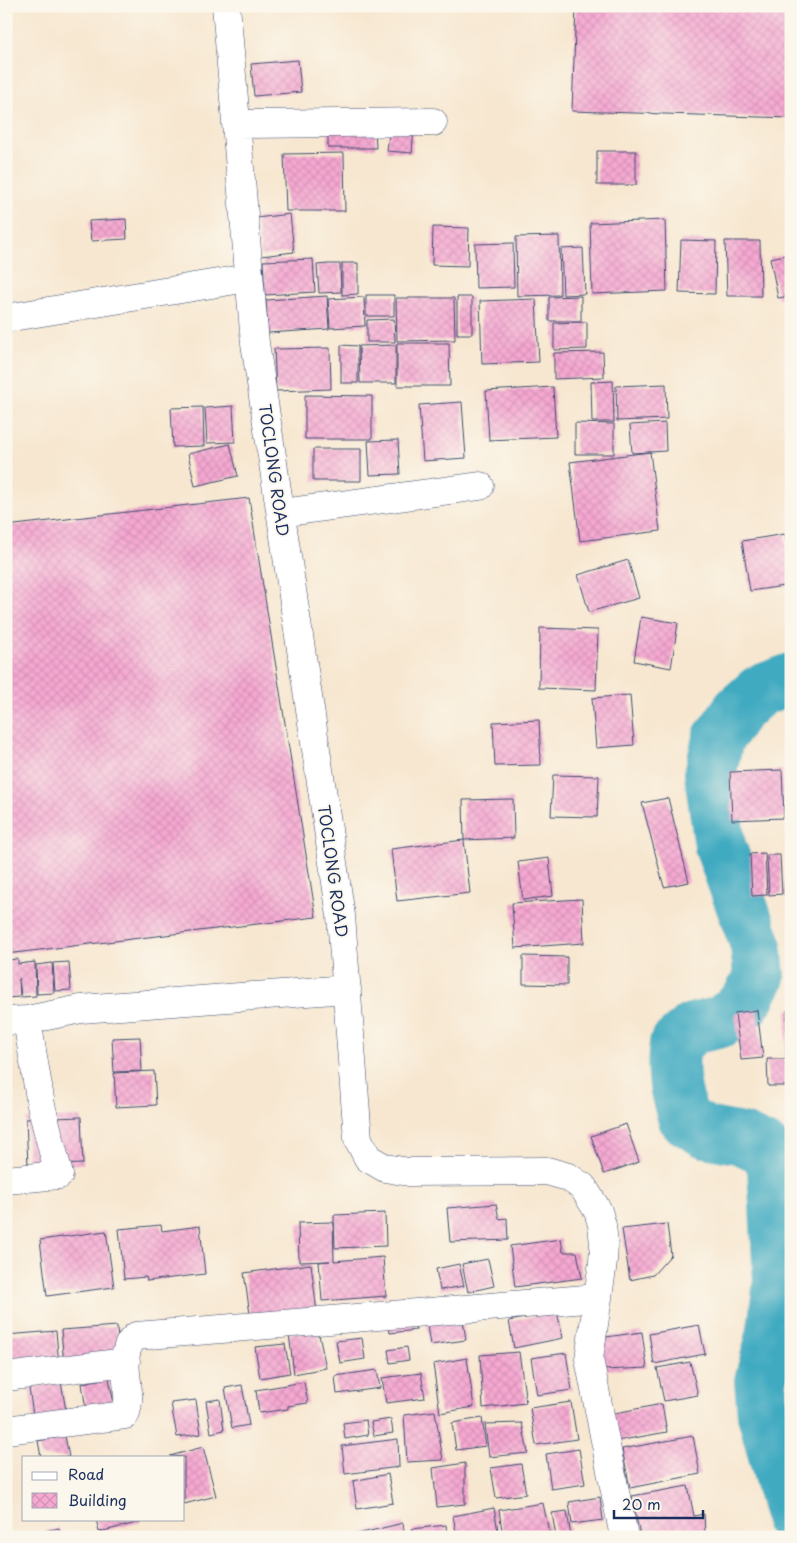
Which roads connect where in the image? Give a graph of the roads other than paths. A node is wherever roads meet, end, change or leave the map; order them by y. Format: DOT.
graph roads {
  1 [pos="226,6"];
  2 [pos="433,122"];
  3 [pos="236,124"];
  4 [pos="248,278"];
  5 [pos="6,318"];
  6 [pos="480,486"];
  7 [pos="281,513"];
  8 [pos="347,988"];
  9 [pos="17,1020"];
  10 [pos="6,1180"];
  11 [pos="598,1298"];
  12 [pos="126,1362"];
  13 [pos="6,1377"];
  14 [pos="6,1430"];
  15 [pos="624,1537"];
  1 -- 3 [label="street, TOCLONG ROAD"];
  2 -- 3 [label="street"];
  3 -- 4 [label="street, TOCLONG ROAD"];
  4 -- 5 [label="street"];
  4 -- 7 [label="street, TOCLONG ROAD"];
  6 -- 7 [label="street"];
  7 -- 8 [label="street, TOCLONG ROAD"];
  8 -- 9 [label="street"];
  8 -- 11 [label="street, TOCLONG ROAD"];
  9 -- 10 [label="street"];
  11 -- 12 [label="street"];
  11 -- 15 [label="street, TOCLONG ROAD"];
  12 -- 13 [label="street"];
  12 -- 14 [label="street"];
}
